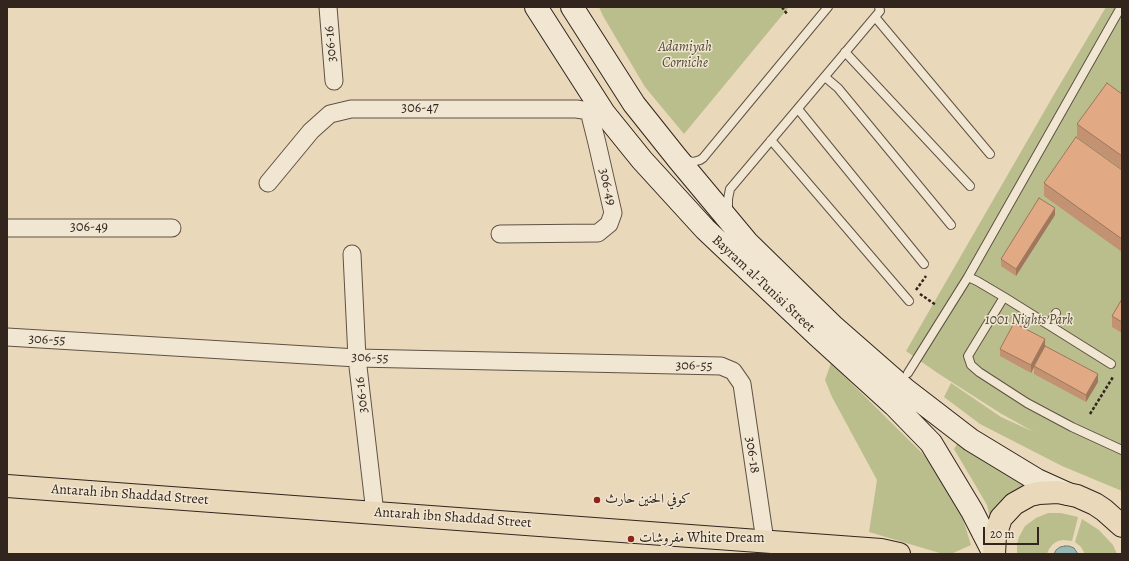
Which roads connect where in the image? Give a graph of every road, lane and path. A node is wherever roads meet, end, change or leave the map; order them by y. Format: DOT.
graph roads {
  1 [pos="328,7"];
  2 [pos="536,7"];
  3 [pos="572,7"];
  4 [pos="782,7"];
  5 [pos="828,7"];
  6 [pos="879,7"];
  7 [pos="1121,7"];
  8 [pos="787,14"];
  9 [pos="875,17"];
  10 [pos="845,52"];
  11 [pos="825,77"];
  12 [pos="334,82"];
  13 [pos="798,109"];
  14 [pos="596,112"];
  15 [pos="771,140"];
  16 [pos="990,154"];
  17 [pos="676,158"];
  18 [pos="268,183"];
  19 [pos="970,186"];
  20 [pos="729,221"];
  21 [pos="951,225"];
  22 [pos="7,228"];
  23 [pos="172,228"];
  24 [pos="500,234"];
  25 [pos="352,254"];
  26 [pos="924,264"];
  27 [pos="968,277"];
  28 [pos="1004,297"];
  29 [pos="909,301"];
  30 [pos="946,312"];
  31 [pos="1056,313"];
  32 [pos="1049,325"];
  33 [pos="7,337"];
  34 [pos="357,358"];
  35 [pos="1111,364"];
  36 [pos="733,371"];
  37 [pos="908,373"];
  38 [pos="1114,376"];
  39 [pos="1090,414"];
  40 [pos="1122,450"];
  41 [pos="7,486"];
  42 [pos="1077,497"];
  43 [pos="1122,509"];
  44 [pos="375,513"];
  45 [pos="1122,526"];
  46 [pos="765,541"];
  47 [pos="899,554"];
  48 [pos="994,554"];
  1 -- 12 [label="street, 306-16"];
  2 -- 14 [label="street, Bayram al-Tunisi Street"];
  3 -- 17 [label="street, Bayram al-Tunisi Street"];
  4 -- 8 [label="path"];
  5 -- 17 [label="lane"];
  6 -- 9 [label="lane"];
  7 -- 27 [label="lane"];
  9 -- 10 [label="lane"];
  9 -- 16 [label="lane"];
  10 -- 11 [label="lane"];
  10 -- 19 [label="lane"];
  11 -- 13 [label="lane"];
  11 -- 21 [label="lane"];
  13 -- 15 [label="lane"];
  13 -- 26 [label="lane"];
  14 -- 18 [label="street, 306-47"];
  14 -- 24 [label="street, 306-49"];
  14 -- 48 [label="street, Bayram al-Tunisi Street"];
  15 -- 20 [label="lane"];
  15 -- 29 [label="lane"];
  17 -- 20 [label="street, Bayram al-Tunisi Street"];
  20 -- 42 [label="street, Bayram al-Tunisi Street"];
  22 -- 23 [label="street, 306-49"];
  25 -- 34 [label="street, 306-16"];
  27 -- 28 [label="lane"];
  27 -- 30 [label="lane"];
  28 -- 32 [label="lane"];
  28 -- 40 [label="lane"];
  29 -- 30 [label="path"];
  30 -- 37 [label="lane"];
  31 -- 32 [label="lane"];
  32 -- 35 [label="lane"];
  33 -- 34 [label="street, 306-55"];
  34 -- 36 [label="street, 306-55"];
  34 -- 44 [label="street, 306-16"];
  36 -- 46 [label="street, 306-18"];
  38 -- 39 [label="path"];
  41 -- 44 [label="main road, Antarah ibn Shaddad Street"];
  42 -- 43 [label="main road, Bayram al-Tunisi Street"];
  42 -- 45 [label="main road"];
  42 -- 48 [label="main road"];
  44 -- 46 [label="main road, Antarah ibn Shaddad Street"];
  46 -- 47 [label="main road, Antarah ibn Shaddad Street"];
}
